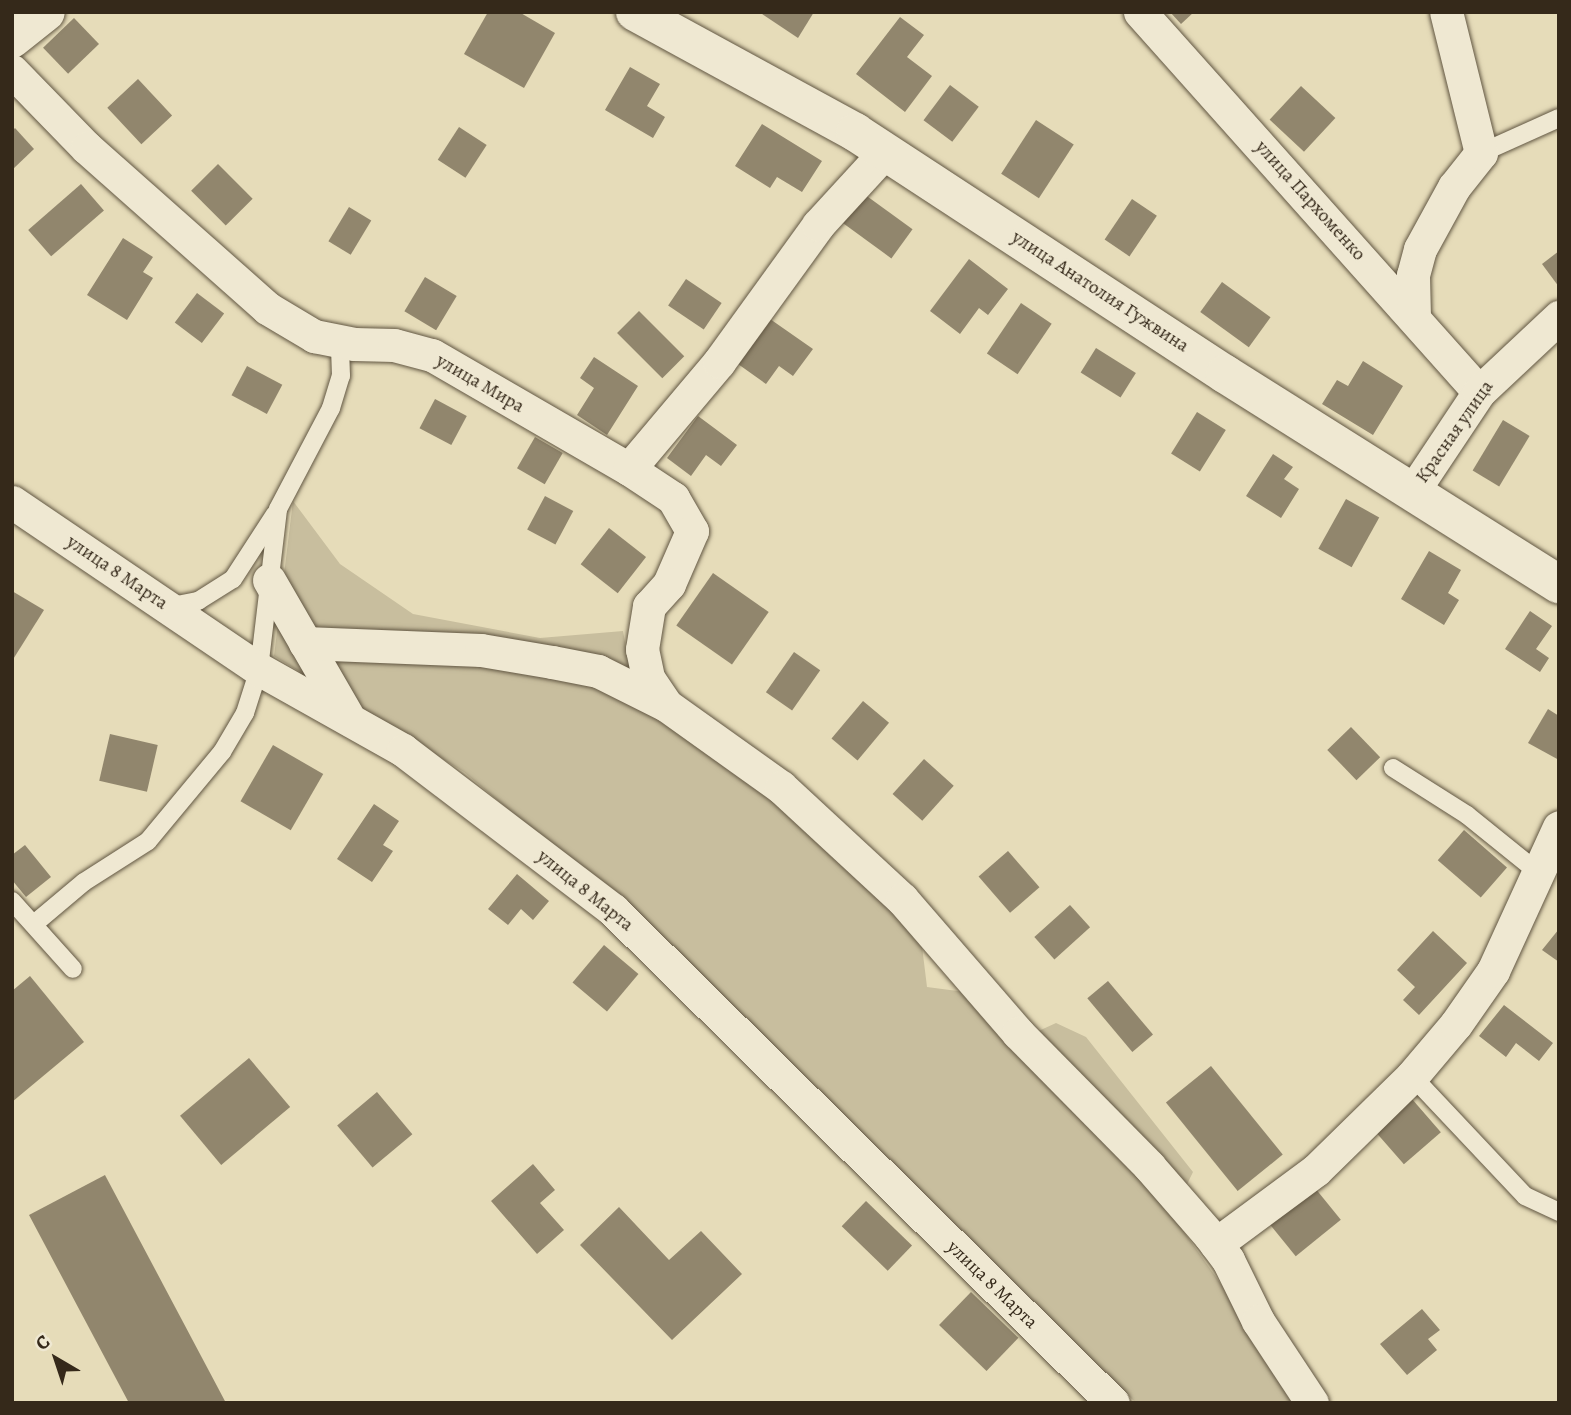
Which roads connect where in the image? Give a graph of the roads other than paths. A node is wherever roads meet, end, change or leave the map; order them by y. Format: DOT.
graph roads {
  1 [pos="46,12"];
  2 [pos="635,12"];
  3 [pos="1140,12"];
  4 [pos="1446,12"];
  5 [pos="12,39"];
  6 [pos="12,71"];
  7 [pos="1559,118"];
  8 [pos="885,152"];
  9 [pos="1481,153"];
  10 [pos="1414,317"];
  11 [pos="1559,317"];
  12 [pos="340,341"];
  13 [pos="1479,392"];
  14 [pos="629,469"];
  15 [pos="1413,491"];
  16 [pos="12,502"];
  17 [pos="278,509"];
  18 [pos="269,580"];
  19 [pos="1559,584"];
  20 [pos="167,607"];
  21 [pos="305,643"];
  22 [pos="259,669"];
  23 [pos="667,705"];
  24 [pos="350,720"];
  25 [pos="1393,768"];
  26 [pos="1559,827"];
  27 [pos="1539,873"];
  28 [pos="12,901"];
  29 [pos="34,924"];
  30 [pos="73,969"];
  31 [pos="1412,1076"];
  32 [pos="1559,1212"];
  33 [pos="1216,1244"];
  34 [pos="1113,1403"];
  35 [pos="1312,1403"];
  1 -- 5 [label="street"];
  2 -- 8 [label="street, улица Анатолия Гужвина"];
  3 -- 10 [label="street, улица Пархоменко"];
  4 -- 9 [label="street"];
  6 -- 12 [label="street, улица Мира"];
  7 -- 9 [label="lane"];
  8 -- 14 [label="street"];
  8 -- 15 [label="street, улица Анатолия Гужвина"];
  9 -- 10 [label="street"];
  10 -- 13 [label="street, улица Пархоменко"];
  11 -- 13 [label="street, Красная улица"];
  12 -- 14 [label="street, улица Мира"];
  12 -- 17 [label="lane"];
  13 -- 15 [label="street, Красная улица"];
  14 -- 23 [label="street"];
  15 -- 19 [label="street, улица Анатолия Гужвина"];
  16 -- 20 [label="street, улица 8 Марта"];
  17 -- 18 [label="lane"];
  17 -- 20 [label="lane"];
  18 -- 21 [label="street"];
  18 -- 22 [label="lane"];
  20 -- 22 [label="street, улица 8 Марта"];
  21 -- 23 [label="street"];
  21 -- 24 [label="street"];
  22 -- 24 [label="street, улица 8 Марта"];
  22 -- 29 [label="lane"];
  23 -- 33 [label="street"];
  24 -- 34 [label="street, улица 8 Марта"];
  25 -- 27 [label="lane"];
  26 -- 27 [label="street"];
  27 -- 31 [label="street"];
  28 -- 29 [label="lane"];
  29 -- 30 [label="lane"];
  31 -- 32 [label="lane"];
  31 -- 33 [label="street"];
  33 -- 35 [label="street"];
}
